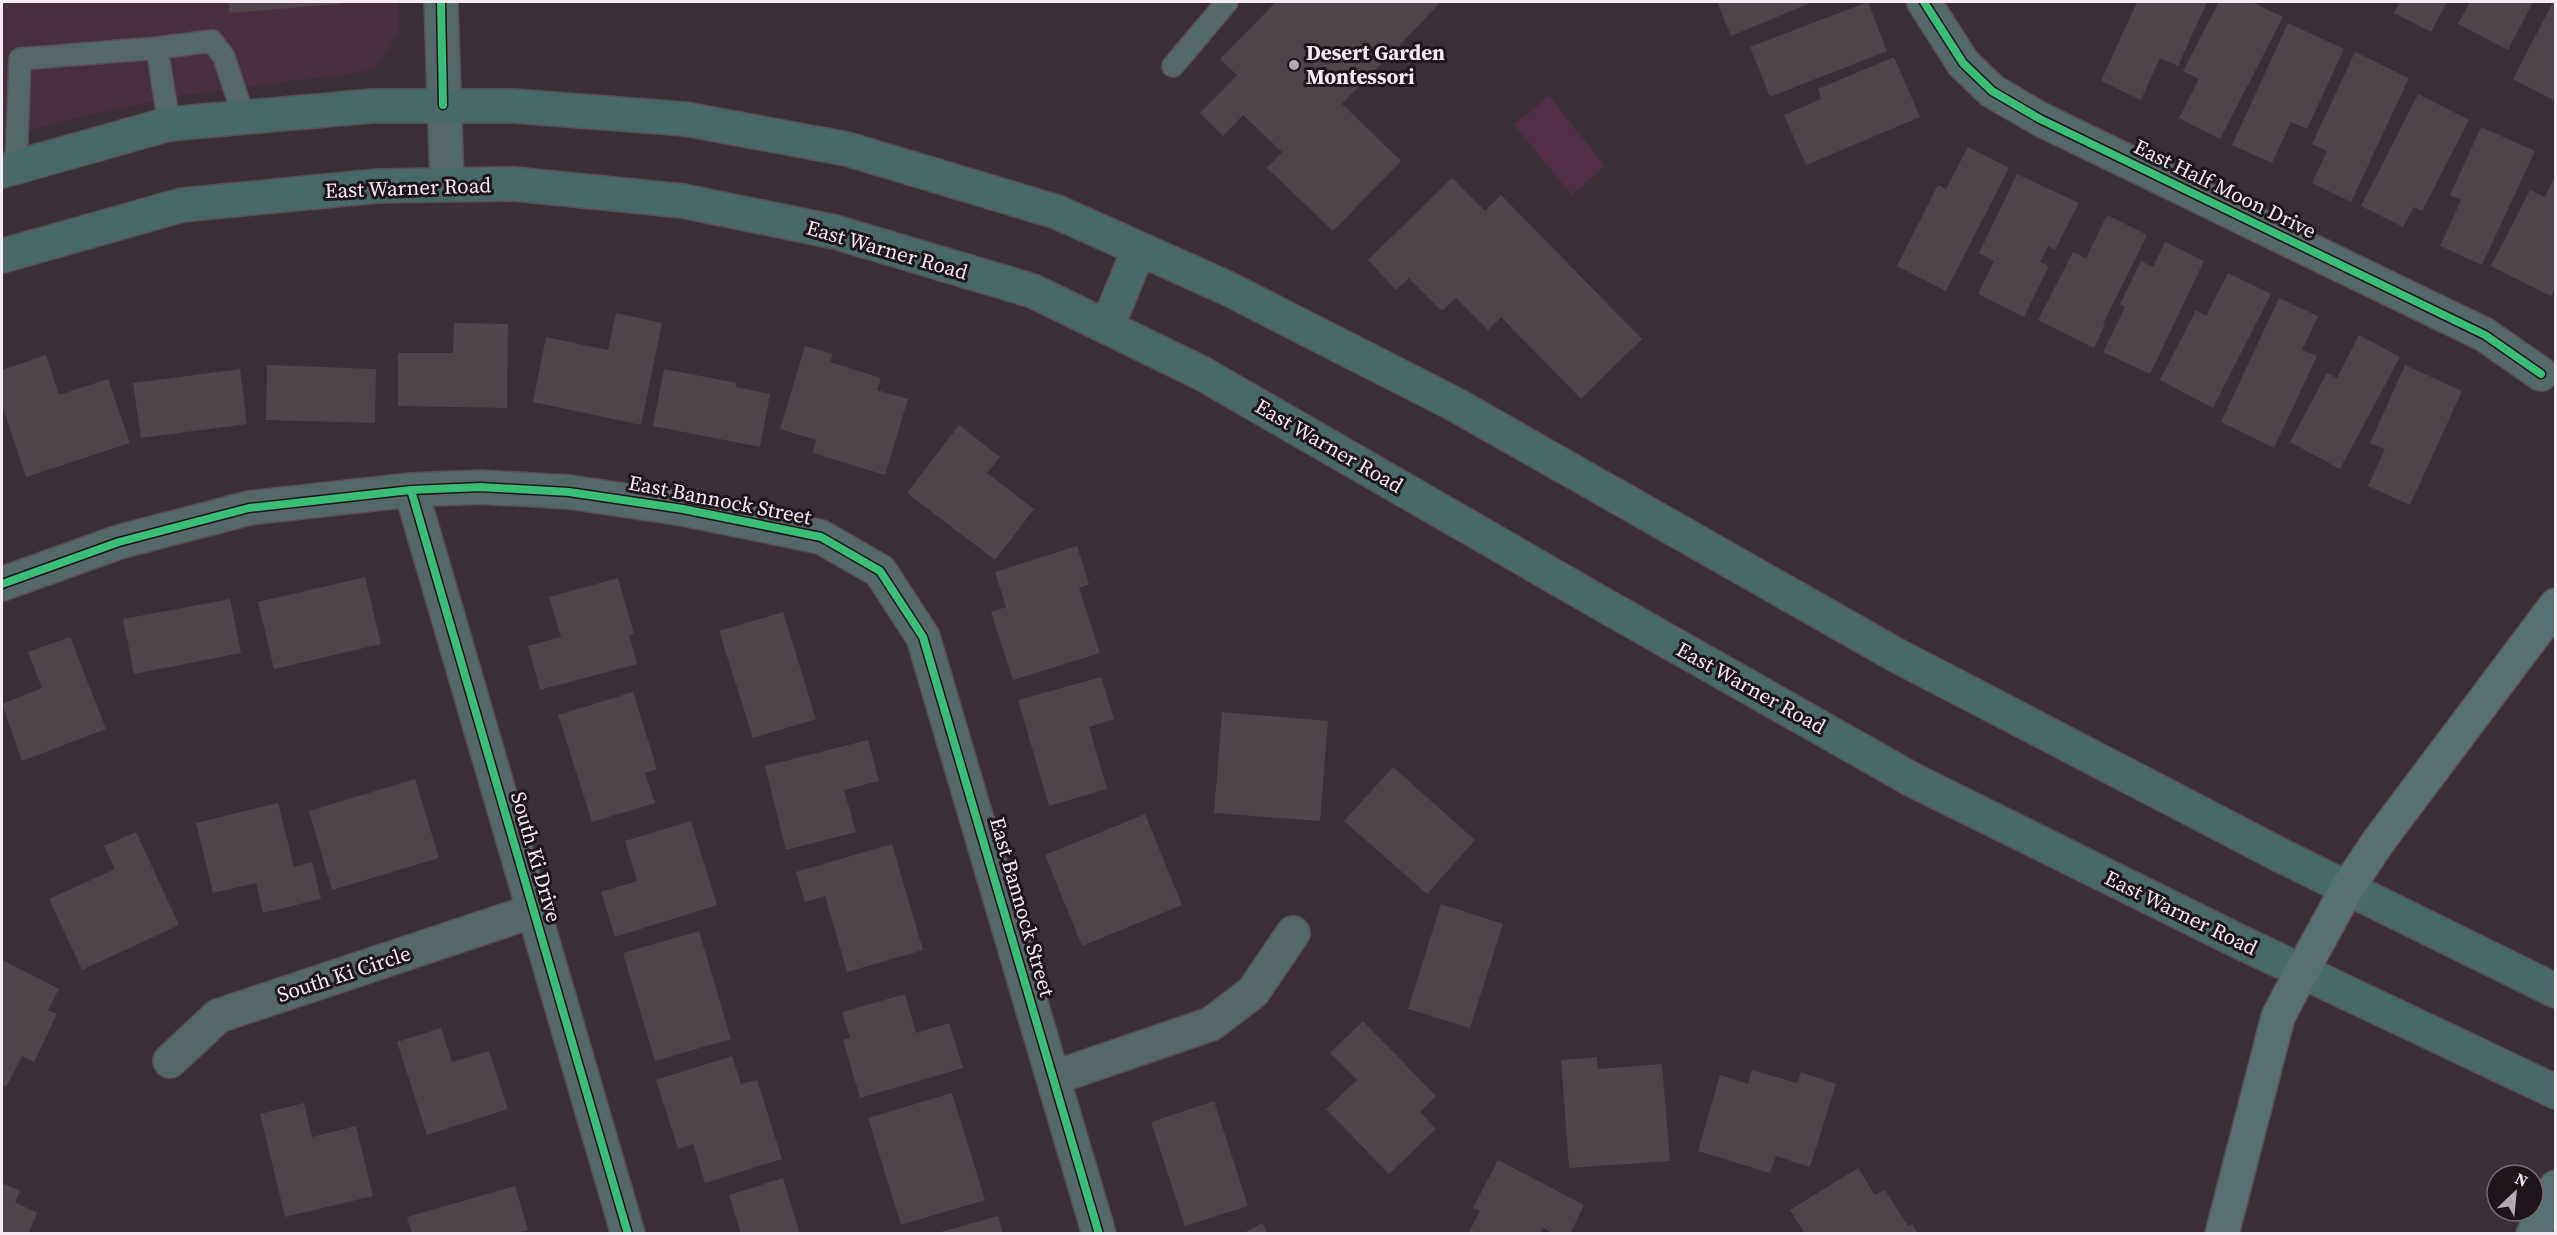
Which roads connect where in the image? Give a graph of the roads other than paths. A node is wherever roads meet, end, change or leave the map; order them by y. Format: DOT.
graph roads {
  1 [pos="441,2"];
  2 [pos="1227,2"];
  3 [pos="1924,2"];
  4 [pos="157,48"];
  5 [pos="1173,66"];
  6 [pos="443,105"];
  7 [pos="244,118"];
  8 [pos="169,124"];
  9 [pos="9,169"];
  10 [pos="447,184"];
  11 [pos="1139,249"];
  12 [pos="2,256"];
  13 [pos="1107,327"];
  14 [pos="2541,374"];
  15 [pos="411,490"];
  16 [pos="2,584"];
  17 [pos="2556,605"];
  18 [pos="2348,887"];
  19 [pos="533,911"];
  20 [pos="1293,933"];
  21 [pos="2302,971"];
  22 [pos="2556,990"];
  23 [pos="170,1061"];
  24 [pos="1053,1078"];
  25 [pos="2556,1092"];
  26 [pos="2556,1187"];
  27 [pos="628,1233"];
  28 [pos="1099,1233"];
  29 [pos="2222,1233"];
  30 [pos="2533,1233"];
  1 -- 6 [label="street"];
  2 -- 5 [label="lane"];
  3 -- 14 [label="street, East Half Moon Drive"];
  4 -- 7 [label="lane"];
  4 -- 8 [label="lane"];
  4 -- 9 [label="lane"];
  6 -- 7 [label="main road"];
  6 -- 10 [label="street"];
  6 -- 11 [label="main road"];
  7 -- 8 [label="main road"];
  8 -- 9 [label="main road"];
  10 -- 12 [label="main road, East Warner Road"];
  10 -- 13 [label="main road, East Warner Road"];
  11 -- 13 [label="main road"];
  11 -- 18 [label="main road"];
  13 -- 21 [label="main road, East Warner Road"];
  15 -- 16 [label="street, East Bannock Street"];
  15 -- 19 [label="street, South Ki Drive"];
  15 -- 24 [label="street, East Bannock Street"];
  17 -- 18 [label="highway"];
  18 -- 21 [label="highway"];
  18 -- 22 [label="main road"];
  19 -- 23 [label="street, South Ki Circle"];
  19 -- 27 [label="street, South Ki Drive"];
  20 -- 24 [label="street"];
  21 -- 25 [label="main road, East Warner Road"];
  21 -- 29 [label="highway"];
  24 -- 28 [label="street, East Bannock Street"];
  26 -- 30 [label="highway"];
}
